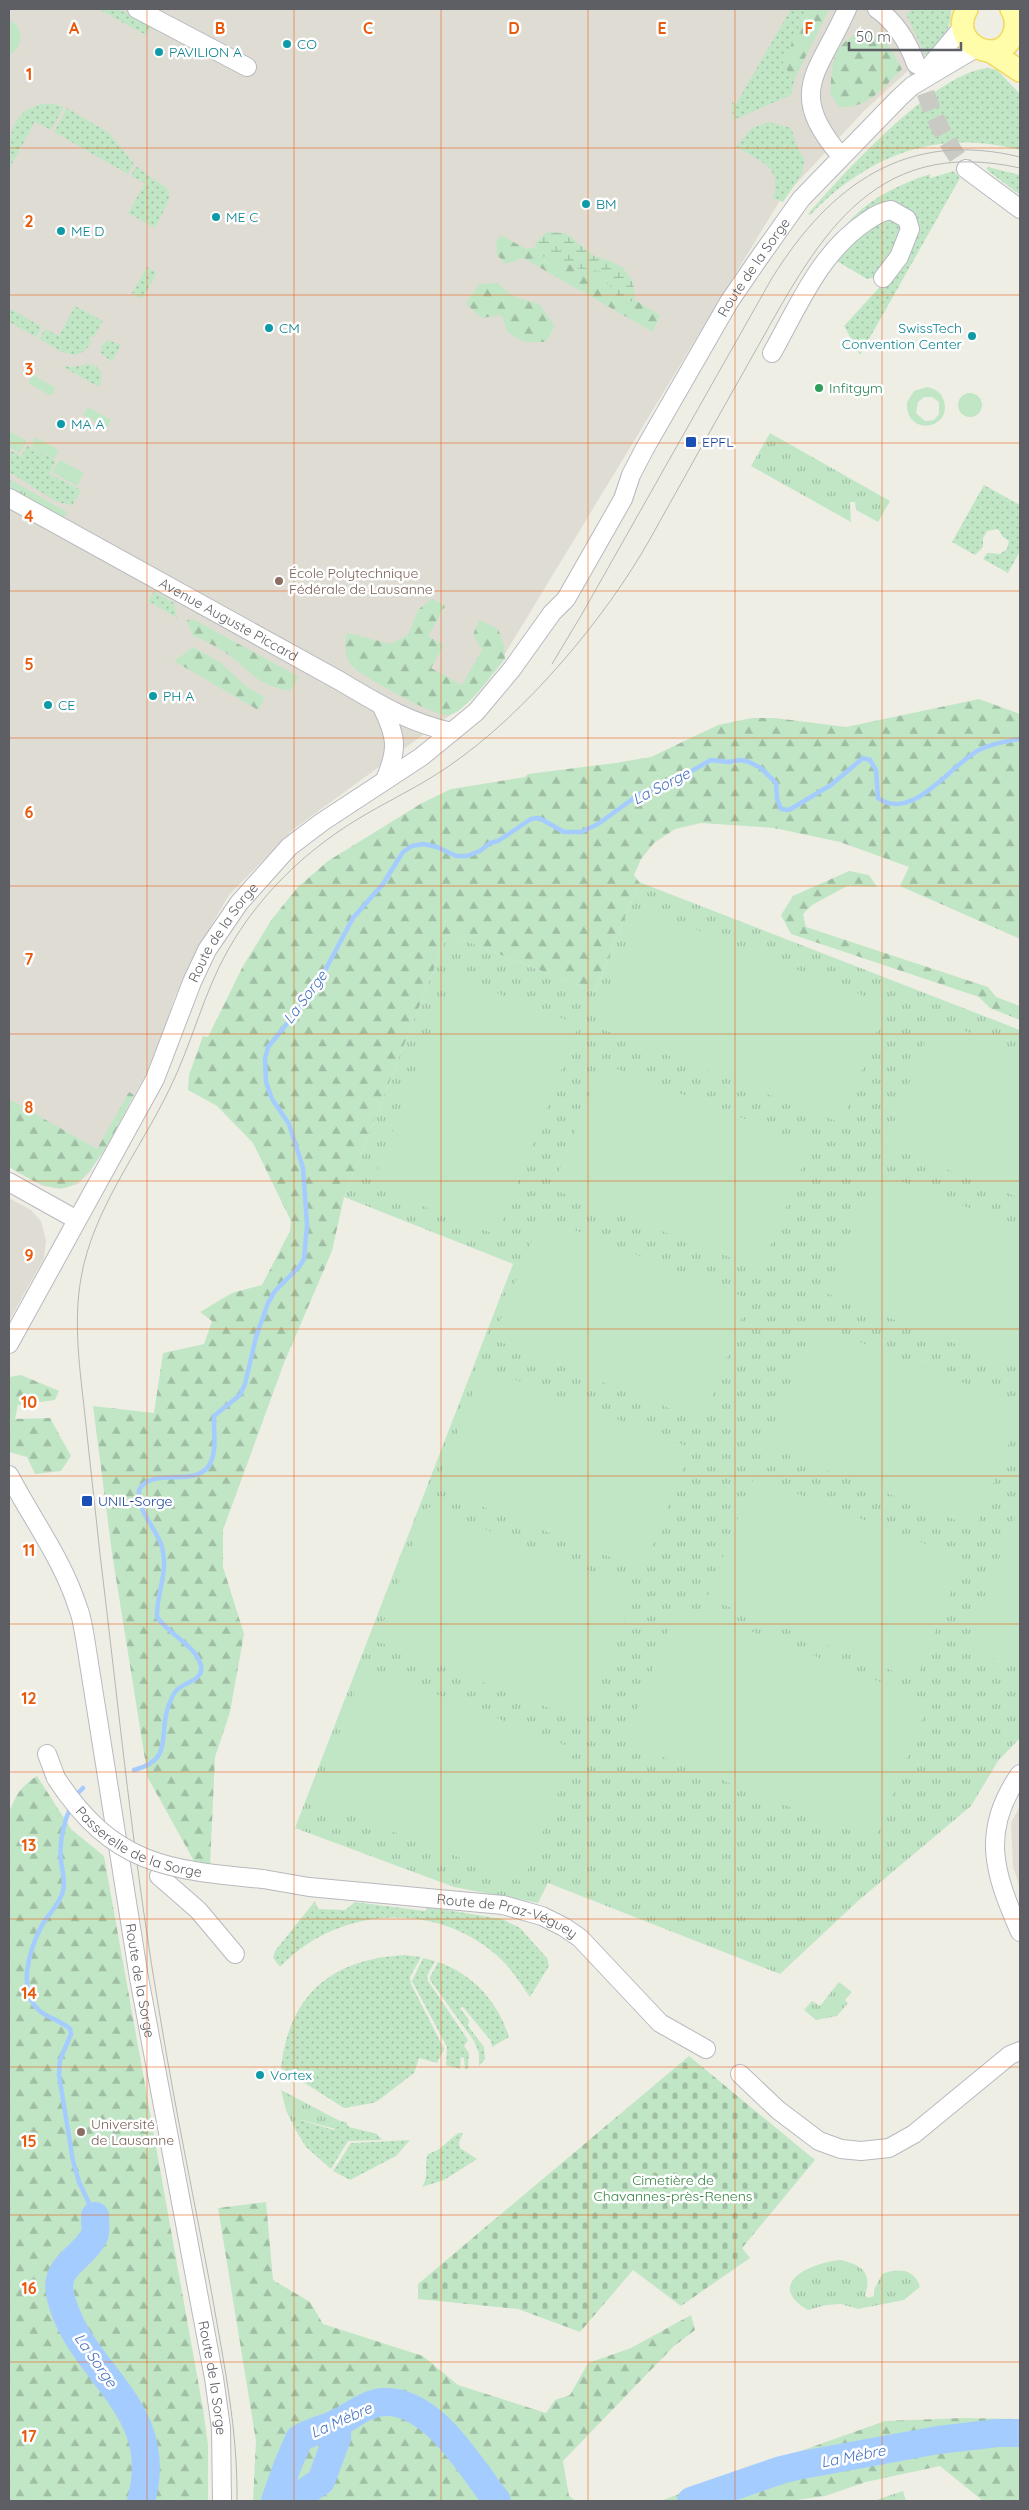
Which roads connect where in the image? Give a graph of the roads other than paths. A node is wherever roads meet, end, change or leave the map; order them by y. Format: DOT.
graph roads {
  1 [pos="137,9"];
  2 [pos="847,9"];
  3 [pos="877,9"];
  4 [pos="1011,9"];
  5 [pos="964,15"];
  6 [pos="1017,40"];
  7 [pos="983,49"];
  8 [pos="916,64"];
  9 [pos="247,67"];
  10 [pos="1020,71"];
  11 [pos="912,86"];
  12 [pos="841,156"];
  13 [pos="966,169"];
  14 [pos="1020,209"];
  15 [pos="883,278"];
  16 [pos="772,353"];
  17 [pos="9,498"];
  18 [pos="382,707"];
  19 [pos="452,732"];
  20 [pos="386,780"];
  21 [pos="9,1182"];
  22 [pos="77,1220"];
  23 [pos="9,1344"];
  24 [pos="9,1475"];
  25 [pos="47,1754"];
  26 [pos="1020,1774"];
  27 [pos="159,1876"];
  28 [pos="263,1879"];
  29 [pos="1020,1932"];
  30 [pos="235,1954"];
  31 [pos="706,2049"];
  32 [pos="1020,2051"];
  33 [pos="740,2074"];
  34 [pos="222,2501"];
  1 -- 9 [label="street"];
  2 -- 12 [label="street"];
  3 -- 8 [label="street"];
  4 -- 6 [label="main road"];
  5 -- 7 [label="main road"];
  5 -- 11 [label="street, Route de la Sorge"];
  6 -- 7 [label="main road"];
  7 -- 10 [label="main road"];
  7 -- 11 [label="street, Route de la Sorge"];
  11 -- 12 [label="street, Route de la Sorge"];
  12 -- 19 [label="street, Route de la Sorge"];
  13 -- 14 [label="street"];
  15 -- 16 [label="street"];
  17 -- 18 [label="street, Avenue Auguste Piccard"];
  18 -- 19 [label="street, Avenue Auguste Piccard"];
  18 -- 20 [label="street"];
  19 -- 20 [label="street, Route de la Sorge"];
  20 -- 22 [label="street, Route de la Sorge"];
  21 -- 22 [label="street"];
  22 -- 23 [label="street, Route de la Sorge"];
  24 -- 34 [label="street, Route de la Sorge"];
  25 -- 28 [label="street, Passerelle de la Sorge, bridge"];
  26 -- 29 [label="street"];
  27 -- 30 [label="street"];
  28 -- 31 [label="street, Route de Praz-Véguey"];
  32 -- 33 [label="street"];
}
